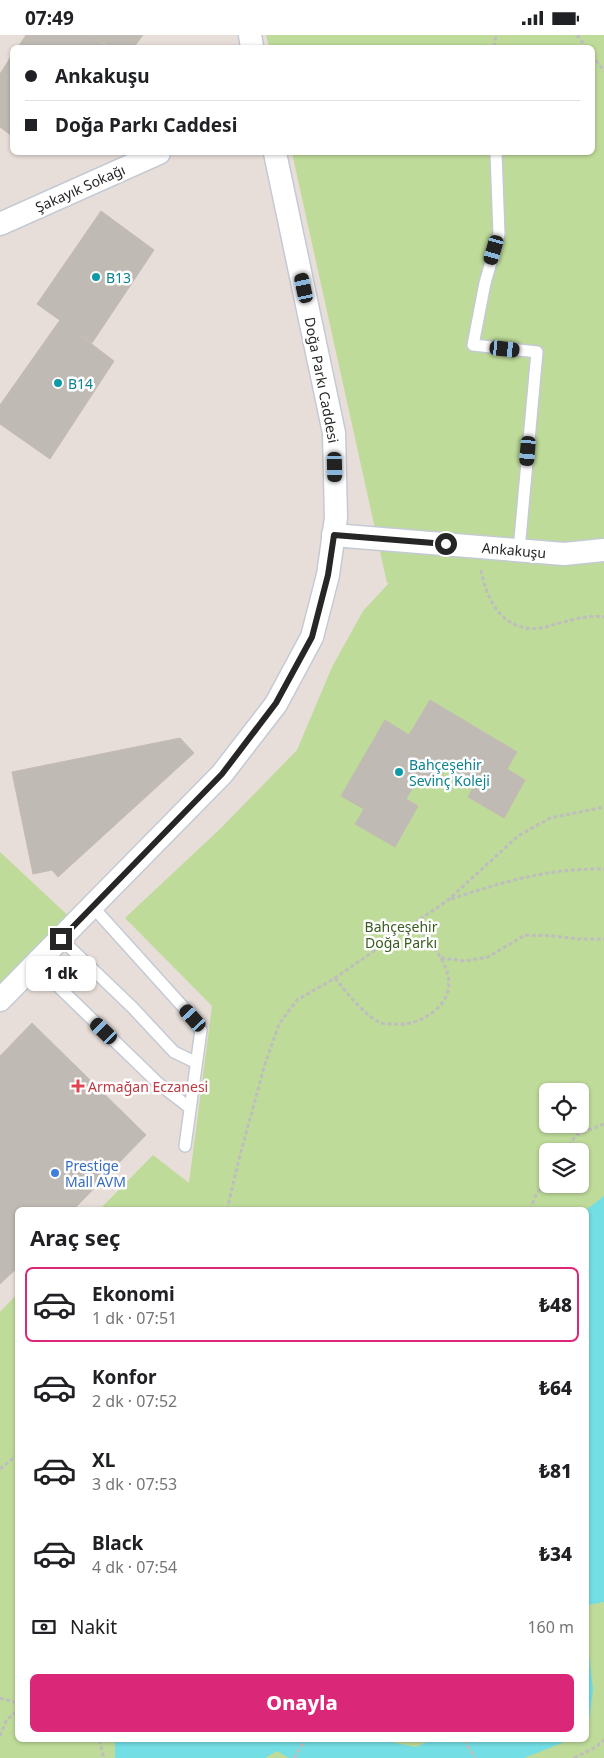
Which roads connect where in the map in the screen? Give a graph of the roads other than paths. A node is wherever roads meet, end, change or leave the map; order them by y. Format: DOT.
graph roads {
  1 [pos="155,155"];
  2 [pos="275,155"];
  3 [pos="496,155"];
  4 [pos="0,224"];
  5 [pos="334,535"];
  6 [pos="519,550"];
  7 [pos="604,550"];
  8 [pos="92,906"];
  9 [pos="61,939"];
  10 [pos="36,964"];
  11 [pos="0,1000"];
  12 [pos="196,1062"];
  13 [pos="190,1108"];
  14 [pos="185,1146"];
  1 -- 4 [label="street, Şakayık Sokağı"];
  2 -- 5 [label="street, Doğa Parkı Caddesi"];
  3 -- 6 [label="lane"];
  5 -- 6 [label="street, Ankakuşu"];
  5 -- 8 [label="street, Doğa Parkı Caddesi"];
  6 -- 7 [label="street, Ankakuşu"];
  8 -- 9 [label="street, Doğa Parkı Caddesi"];
  8 -- 12 [label="lane"];
  9 -- 10 [label="street, Doğa Parkı Caddesi"];
  9 -- 12 [label="lane"];
  10 -- 11 [label="street, Doğa Parkı Caddesi"];
  10 -- 13 [label="lane"];
  12 -- 13 [label="lane"];
  13 -- 14 [label="lane"];
}
